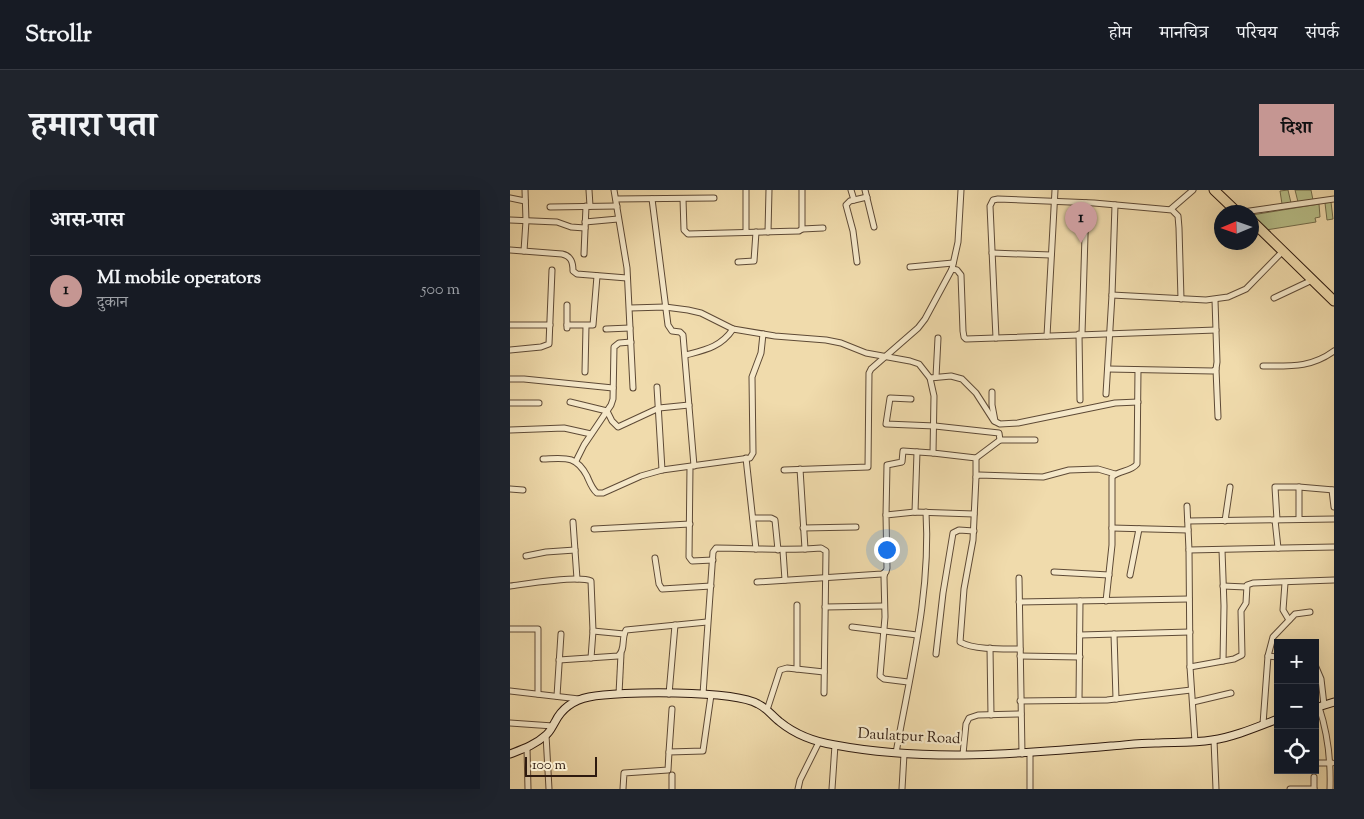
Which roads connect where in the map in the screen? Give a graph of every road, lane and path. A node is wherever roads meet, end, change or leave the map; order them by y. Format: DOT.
graph roads {
  1 [pos="525,190"];
  2 [pos="590,190"];
  3 [pos="614,190"];
  4 [pos="746,190"];
  5 [pos="769,190"];
  6 [pos="802,190"];
  7 [pos="851,190"];
  8 [pos="865,190"];
  9 [pos="961,190"];
  10 [pos="1055,190"];
  11 [pos="1193,190"];
  12 [pos="1214,190"];
  13 [pos="1221,190"];
  14 [pos="867,197"];
  15 [pos="510,198"];
  16 [pos="714,198"];
  17 [pos="616,199"];
  18 [pos="652,199"];
  19 [pos="683,199"];
  20 [pos="1334,199"];
  21 [pos="854,200"];
  22 [pos="525,201"];
  23 [pos="1054,202"];
  24 [pos="1086,203"];
  25 [pos="1115,205"];
  26 [pos="1230,205"];
  27 [pos="1236,205"];
  28 [pos="588,206"];
  29 [pos="616,206"];
  30 [pos="550,207"];
  31 [pos="1171,209"];
  32 [pos="1259,210"];
  33 [pos="618,219"];
  34 [pos="510,220"];
  35 [pos="526,221"];
  36 [pos="585,222"];
  37 [pos="874,227"];
  38 [pos="1259,227"];
  39 [pos="585,228"];
  40 [pos="822,228"];
  41 [pos="802,229"];
  42 [pos="746,232"];
  43 [pos="756,232"];
  44 [pos="768,232"];
  45 [pos="1259,233"];
  46 [pos="510,250"];
  47 [pos="524,251"];
  48 [pos="1282,252"];
  49 [pos="992,253"];
  50 [pos="584,254"];
  51 [pos="1051,255"];
  52 [pos="738,262"];
  53 [pos="857,262"];
  54 [pos="953,266"];
  55 [pos="910,267"];
  56 [pos="552,270"];
  57 [pos="597,276"];
  58 [pos="628,278"];
  59 [pos="1308,282"];
  60 [pos="1112,295"];
  61 [pos="1274,298"];
  62 [pos="1181,299"];
  63 [pos="1216,300"];
  64 [pos="1334,301"];
  65 [pos="568,305"];
  66 [pos="1334,306"];
  67 [pos="665,307"];
  68 [pos="630,308"];
  69 [pos="510,325"];
  70 [pos="550,325"];
  71 [pos="586,326"];
  72 [pos="630,328"];
  73 [pos="606,329"];
  74 [pos="733,329"];
  75 [pos="1216,330"];
  76 [pos="1110,333"];
  77 [pos="763,334"];
  78 [pos="1080,334"];
  79 [pos="1047,336"];
  80 [pos="938,338"];
  81 [pos="996,338"];
  82 [pos="631,342"];
  83 [pos="510,350"];
  84 [pos="1334,352"];
  85 [pos="686,355"];
  86 [pos="886,356"];
  87 [pos="1263,366"];
  88 [pos="1216,368"];
  89 [pos="1108,369"];
  90 [pos="1138,370"];
  91 [pos="585,372"];
  92 [pos="933,378"];
  93 [pos="510,379"];
  94 [pos="657,387"];
  95 [pos="613,388"];
  96 [pos="633,388"];
  97 [pos="992,392"];
  98 [pos="1106,394"];
  99 [pos="911,399"];
  100 [pos="1080,400"];
  101 [pos="570,402"];
  102 [pos="1138,402"];
  103 [pos="510,403"];
  104 [pos="539,403"];
  105 [pos="689,405"];
  106 [pos="659,408"];
  107 [pos="607,411"];
  108 [pos="1218,417"];
  109 [pos="995,421"];
  110 [pos="935,426"];
  111 [pos="510,430"];
  112 [pos="591,434"];
  113 [pos="1000,440"];
  114 [pos="1036,440"];
  115 [pos="916,452"];
  116 [pos="933,453"];
  117 [pos="746,458"];
  118 [pos="976,458"];
  119 [pos="543,459"];
  120 [pos="576,461"];
  121 [pos="692,467"];
  122 [pos="800,469"];
  123 [pos="662,470"];
  124 [pos="784,470"];
  125 [pos="1115,474"];
  126 [pos="976,477"];
  127 [pos="1230,487"];
  128 [pos="1299,487"];
  129 [pos="510,489"];
  130 [pos="523,490"];
  131 [pos="1333,490"];
  132 [pos="1187,506"];
  133 [pos="1334,507"];
  134 [pos="915,512"];
  135 [pos="926,512"];
  136 [pos="974,514"];
  137 [pos="886,515"];
  138 [pos="753,518"];
  139 [pos="1299,519"];
  140 [pos="1334,519"];
  141 [pos="1276,520"];
  142 [pos="1225,521"];
  143 [pos="573,522"];
  144 [pos="1188,522"];
  145 [pos="690,524"];
  146 [pos="856,527"];
  147 [pos="803,528"];
  148 [pos="1112,528"];
  149 [pos="594,529"];
  150 [pos="1139,529"];
  151 [pos="1188,530"];
  152 [pos="974,531"];
  153 [pos="1334,547"];
  154 [pos="1278,548"];
  155 [pos="756,549"];
  156 [pos="575,550"];
  157 [pos="804,550"];
  158 [pos="1189,550"];
  159 [pos="1222,550"];
  160 [pos="781,551"];
  161 [pos="526,556"];
  162 [pos="655,558"];
  163 [pos="713,560"];
  164 [pos="886,572"];
  165 [pos="1054,572"];
  166 [pos="1109,575"];
  167 [pos="1130,575"];
  168 [pos="826,578"];
  169 [pos="1019,578"];
  170 [pos="577,579"];
  171 [pos="785,580"];
  172 [pos="1334,580"];
  173 [pos="757,582"];
  174 [pos="1284,583"];
  175 [pos="510,586"];
  176 [pos="711,586"];
  177 [pos="1223,586"];
  178 [pos="1246,588"];
  179 [pos="1190,599"];
  180 [pos="1106,600"];
  181 [pos="1080,601"];
  182 [pos="1019,602"];
  183 [pos="797,605"];
  184 [pos="883,606"];
  185 [pos="824,607"];
  186 [pos="1310,612"];
  187 [pos="1289,620"];
  188 [pos="707,622"];
  189 [pos="675,626"];
  190 [pos="852,627"];
  191 [pos="510,629"];
  192 [pos="593,631"];
  193 [pos="883,631"];
  194 [pos="1190,632"];
  195 [pos="561,634"];
  196 [pos="624,634"];
  197 [pos="1114,634"];
  198 [pos="917,635"];
  199 [pos="1080,635"];
  200 [pos="990,648"];
  201 [pos="1020,649"];
  202 [pos="621,654"];
  203 [pos="936,654"];
  204 [pos="1020,656"];
  205 [pos="1080,656"];
  206 [pos="1268,656"];
  207 [pos="1274,657"];
  208 [pos="591,658"];
  209 [pos="559,660"];
  210 [pos="1223,661"];
  211 [pos="1190,667"];
  212 [pos="797,669"];
  213 [pos="824,672"];
  214 [pos="1319,674"];
  215 [pos="908,682"];
  216 [pos="510,690"];
  217 [pos="1191,690"];
  218 [pos="824,693"];
  219 [pos="1232,693"];
  220 [pos="538,694"];
  221 [pos="619,694"];
  222 [pos="669,694"];
  223 [pos="707,694"];
  224 [pos="557,696"];
  225 [pos="580,699"];
  226 [pos="1116,699"];
  227 [pos="1079,700"];
  228 [pos="1020,701"];
  229 [pos="1193,702"];
  230 [pos="1334,702"];
  231 [pos="1319,707"];
  232 [pos="672,709"];
  233 [pos="767,710"];
  234 [pos="1020,714"];
  235 [pos="991,715"];
  236 [pos="1274,720"];
  237 [pos="510,723"];
  238 [pos="1264,724"];
  239 [pos="553,726"];
  240 [pos="546,735"];
  241 [pos="1214,740"];
  242 [pos="819,742"];
  243 [pos="1195,742"];
  244 [pos="835,745"];
  245 [pos="527,748"];
  246 [pos="669,752"];
  247 [pos="510,754"];
  248 [pos="900,754"];
  249 [pos="963,754"];
  250 [pos="1022,754"];
  251 [pos="1030,754"];
  252 [pos="1319,763"];
  253 [pos="1332,763"];
  254 [pos="672,775"];
  255 [pos="1314,777"];
  256 [pos="1290,788"];
  257 [pos="528,789"];
  258 [pos="549,789"];
  259 [pos="623,789"];
  260 [pos="672,789"];
  261 [pos="798,789"];
  262 [pos="832,789"];
  263 [pos="902,789"];
  264 [pos="1030,789"];
  265 [pos="1216,789"];
  266 [pos="1300,789"];
  267 [pos="1314,789"];
  268 [pos="1330,789"];
  1 -- 22 [label="street"];
  2 -- 28 [label="street"];
  3 -- 17 [label="street"];
  4 -- 42 [label="street"];
  5 -- 44 [label="street"];
  6 -- 41 [label="street"];
  7 -- 21 [label="street"];
  8 -- 14 [label="street"];
  9 -- 54 [label="street"];
  10 -- 23 [label="street"];
  11 -- 31 [label="street"];
  12 -- 26 [label="highway"];
  13 -- 27 [label="highway"];
  14 -- 21 [label="street"];
  14 -- 37 [label="street"];
  15 -- 22 [label="street"];
  16 -- 19 [label="street"];
  17 -- 18 [label="street"];
  17 -- 29 [label="street"];
  18 -- 19 [label="street"];
  18 -- 67 [label="street"];
  19 -- 42 [label="street"];
  20 -- 32 [label="street"];
  21 -- 53 [label="street"];
  22 -- 35 [label="street"];
  23 -- 24 [label="street"];
  23 -- 49 [label="street"];
  23 -- 51 [label="street"];
  24 -- 25 [label="street"];
  24 -- 78 [label="street"];
  25 -- 31 [label="street"];
  25 -- 60 [label="street"];
  28 -- 29 [label="street"];
  28 -- 30 [label="street"];
  28 -- 36 [label="street"];
  29 -- 33 [label="street"];
  31 -- 62 [label="street"];
  33 -- 36 [label="street"];
  33 -- 58 [label="street"];
  34 -- 35 [label="street"];
  35 -- 39 [label="street"];
  35 -- 47 [label="street"];
  36 -- 39 [label="street"];
  38 -- 48 [label="highway"];
  39 -- 50 [label="street"];
  40 -- 41 [label="street"];
  41 -- 44 [label="street"];
  42 -- 43 [label="street"];
  43 -- 44 [label="street"];
  43 -- 52 [label="street"];
  45 -- 48 [label="highway"];
  46 -- 47 [label="street"];
  47 -- 57 [label="street"];
  48 -- 59 [label="highway"];
  48 -- 63 [label="street"];
  48 -- 64 [label="highway"];
  49 -- 51 [label="street"];
  49 -- 81 [label="street"];
  51 -- 79 [label="street"];
  54 -- 55 [label="street"];
  54 -- 81 [label="street"];
  54 -- 86 [label="street"];
  56 -- 70 [label="street"];
  57 -- 58 [label="street"];
  57 -- 71 [label="street"];
  58 -- 68 [label="street"];
  59 -- 61 [label="street"];
  59 -- 66 [label="highway"];
  60 -- 62 [label="street"];
  60 -- 76 [label="street"];
  62 -- 63 [label="street"];
  63 -- 75 [label="street"];
  65 -- 71 [label="street"];
  67 -- 68 [label="street"];
  67 -- 74 [label="street"];
  67 -- 85 [label="street"];
  68 -- 72 [label="street"];
  69 -- 70 [label="street"];
  70 -- 83 [label="street"];
  71 -- 91 [label="street"];
  72 -- 73 [label="street"];
  72 -- 82 [label="street"];
  74 -- 77 [label="street"];
  74 -- 85 [label="street"];
  75 -- 76 [label="street"];
  75 -- 88 [label="street"];
  76 -- 78 [label="street"];
  76 -- 89 [label="street"];
  77 -- 86 [label="street"];
  77 -- 117 [label="street"];
  78 -- 79 [label="street"];
  78 -- 100 [label="street"];
  79 -- 81 [label="street"];
  80 -- 92 [label="street"];
  82 -- 95 [label="street"];
  82 -- 96 [label="street"];
  84 -- 87 [label="street"];
  85 -- 105 [label="street"];
  86 -- 92 [label="street"];
  86 -- 122 [label="street"];
  88 -- 90 [label="street"];
  88 -- 108 [label="street"];
  89 -- 90 [label="street"];
  89 -- 98 [label="street"];
  90 -- 102 [label="street"];
  92 -- 109 [label="street"];
  92 -- 110 [label="street"];
  93 -- 95 [label="street"];
  94 -- 106 [label="street"];
  95 -- 107 [label="street"];
  97 -- 109 [label="street"];
  99 -- 110 [label="street"];
  101 -- 107 [label="street"];
  102 -- 109 [label="street"];
  102 -- 125 [label="street"];
  103 -- 104 [label="street"];
  105 -- 106 [label="street"];
  105 -- 121 [label="street"];
  106 -- 107 [label="street"];
  106 -- 123 [label="street"];
  107 -- 112 [label="street"];
  110 -- 113 [label="street"];
  110 -- 116 [label="street"];
  111 -- 112 [label="street"];
  112 -- 120 [label="street"];
  113 -- 114 [label="street"];
  113 -- 118 [label="street"];
  115 -- 116 [label="street"];
  115 -- 134 [label="street"];
  115 -- 137 [label="street"];
  116 -- 118 [label="street"];
  117 -- 121 [label="street"];
  117 -- 138 [label="street"];
  118 -- 126 [label="street"];
  119 -- 120 [label="street"];
  120 -- 123 [label="street"];
  121 -- 123 [label="street"];
  121 -- 145 [label="street"];
  122 -- 124 [label="street"];
  122 -- 147 [label="street"];
  125 -- 126 [label="street"];
  125 -- 148 [label="street"];
  126 -- 136 [label="street"];
  127 -- 142 [label="street"];
  128 -- 131 [label="street"];
  128 -- 139 [label="street"];
  128 -- 141 [label="street"];
  129 -- 130 [label="street"];
  131 -- 133 [label="street"];
  132 -- 144 [label="street"];
  134 -- 135 [label="street"];
  134 -- 137 [label="street"];
  135 -- 136 [label="street"];
  135 -- 198 [label="street"];
  136 -- 152 [label="street"];
  137 -- 164 [label="street"];
  138 -- 155 [label="street"];
  138 -- 160 [label="street"];
  139 -- 140 [label="street"];
  139 -- 141 [label="street"];
  141 -- 142 [label="street"];
  141 -- 154 [label="street"];
  142 -- 144 [label="street"];
  143 -- 156 [label="street"];
  144 -- 151 [label="street"];
  145 -- 149 [label="street"];
  145 -- 163 [label="street"];
  146 -- 147 [label="street"];
  147 -- 157 [label="street"];
  148 -- 150 [label="street"];
  148 -- 166 [label="street"];
  150 -- 151 [label="street"];
  150 -- 167 [label="street"];
  151 -- 158 [label="street"];
  152 -- 200 [label="street"];
  152 -- 203 [label="street"];
  153 -- 154 [label="street"];
  154 -- 159 [label="street"];
  155 -- 160 [label="street"];
  155 -- 163 [label="street"];
  156 -- 161 [label="street"];
  156 -- 170 [label="street"];
  157 -- 160 [label="street"];
  157 -- 168 [label="street"];
  158 -- 159 [label="street"];
  158 -- 179 [label="street"];
  159 -- 177 [label="street"];
  160 -- 171 [label="street"];
  162 -- 176 [label="street"];
  163 -- 176 [label="street"];
  164 -- 168 [label="street"];
  164 -- 184 [label="street"];
  165 -- 166 [label="street"];
  166 -- 180 [label="street"];
  168 -- 171 [label="street"];
  168 -- 185 [label="street"];
  169 -- 182 [label="street"];
  170 -- 175 [label="street"];
  170 -- 192 [label="street"];
  171 -- 173 [label="street"];
  172 -- 174 [label="street"];
  174 -- 178 [label="street"];
  174 -- 187 [label="street"];
  176 -- 188 [label="street"];
  177 -- 178 [label="street"];
  177 -- 210 [label="street"];
  178 -- 210 [label="street"];
  179 -- 180 [label="street"];
  179 -- 194 [label="street"];
  180 -- 181 [label="street"];
  181 -- 182 [label="street"];
  181 -- 199 [label="street"];
  182 -- 201 [label="street"];
  183 -- 212 [label="street"];
  184 -- 185 [label="street"];
  184 -- 193 [label="street"];
  185 -- 213 [label="street"];
  186 -- 187 [label="street"];
  187 -- 206 [label="street"];
  188 -- 189 [label="street"];
  188 -- 223 [label="street"];
  189 -- 196 [label="street"];
  189 -- 222 [label="street"];
  190 -- 193 [label="street"];
  191 -- 220 [label="street"];
  192 -- 196 [label="street"];
  192 -- 208 [label="street"];
  193 -- 198 [label="street"];
  193 -- 215 [label="street"];
  194 -- 197 [label="street"];
  194 -- 211 [label="street"];
  195 -- 209 [label="street"];
  196 -- 202 [label="street"];
  197 -- 199 [label="street"];
  197 -- 226 [label="street"];
  198 -- 215 [label="street"];
  199 -- 205 [label="street"];
  200 -- 201 [label="street"];
  200 -- 235 [label="street"];
  201 -- 204 [label="street"];
  202 -- 208 [label="street"];
  202 -- 221 [label="street"];
  204 -- 205 [label="street"];
  204 -- 228 [label="street"];
  205 -- 227 [label="street"];
  206 -- 207 [label="street"];
  206 -- 238 [label="street"];
  208 -- 209 [label="street"];
  209 -- 224 [label="street"];
  210 -- 211 [label="street"];
  211 -- 217 [label="street"];
  212 -- 213 [label="street"];
  212 -- 233 [label="street"];
  213 -- 218 [label="street"];
  214 -- 231 [label="street"];
  215 -- 248 [label="street"];
  216 -- 220 [label="street"];
  217 -- 226 [label="street"];
  217 -- 229 [label="street"];
  219 -- 229 [label="street"];
  220 -- 224 [label="street"];
  221 -- 222 [label="street, Daulatpur Road"];
  221 -- 225 [label="street, Daulatpur Road"];
  222 -- 223 [label="street, Daulatpur Road"];
  223 -- 233 [label="street, Daulatpur Road"];
  223 -- 246 [label="street"];
  224 -- 225 [label="street"];
  225 -- 239 [label="street, Daulatpur Road"];
  226 -- 227 [label="street"];
  227 -- 228 [label="street"];
  228 -- 234 [label="street"];
  229 -- 243 [label="street"];
  230 -- 231 [label="street"];
  231 -- 253 [label="street"];
  232 -- 246 [label="street"];
  233 -- 242 [label="street, Daulatpur Road"];
  234 -- 235 [label="street"];
  234 -- 250 [label="street"];
  235 -- 249 [label="street"];
  236 -- 238 [label="street, Daulatpur Road"];
  237 -- 239 [label="street"];
  238 -- 241 [label="street, Daulatpur Road"];
  239 -- 240 [label="street, Daulatpur Road"];
  240 -- 245 [label="street, Daulatpur Road"];
  240 -- 258 [label="street"];
  241 -- 243 [label="street, Daulatpur Road"];
  241 -- 265 [label="street"];
  242 -- 244 [label="street, Daulatpur Road"];
  242 -- 261 [label="street"];
  243 -- 251 [label="street, Daulatpur Road"];
  244 -- 248 [label="street, Daulatpur Road"];
  244 -- 262 [label="street"];
  245 -- 247 [label="street, Daulatpur Road"];
  245 -- 257 [label="street"];
  246 -- 259 [label="street"];
  248 -- 249 [label="street, Daulatpur Road"];
  248 -- 263 [label="street"];
  249 -- 250 [label="street, Daulatpur Road"];
  250 -- 251 [label="street, Daulatpur Road"];
  251 -- 264 [label="street"];
  252 -- 253 [label="street"];
  253 -- 268 [label="street"];
  254 -- 260 [label="street"];
  255 -- 267 [label="street"];
  256 -- 266 [label="street"];
  266 -- 267 [label="street"];
}
